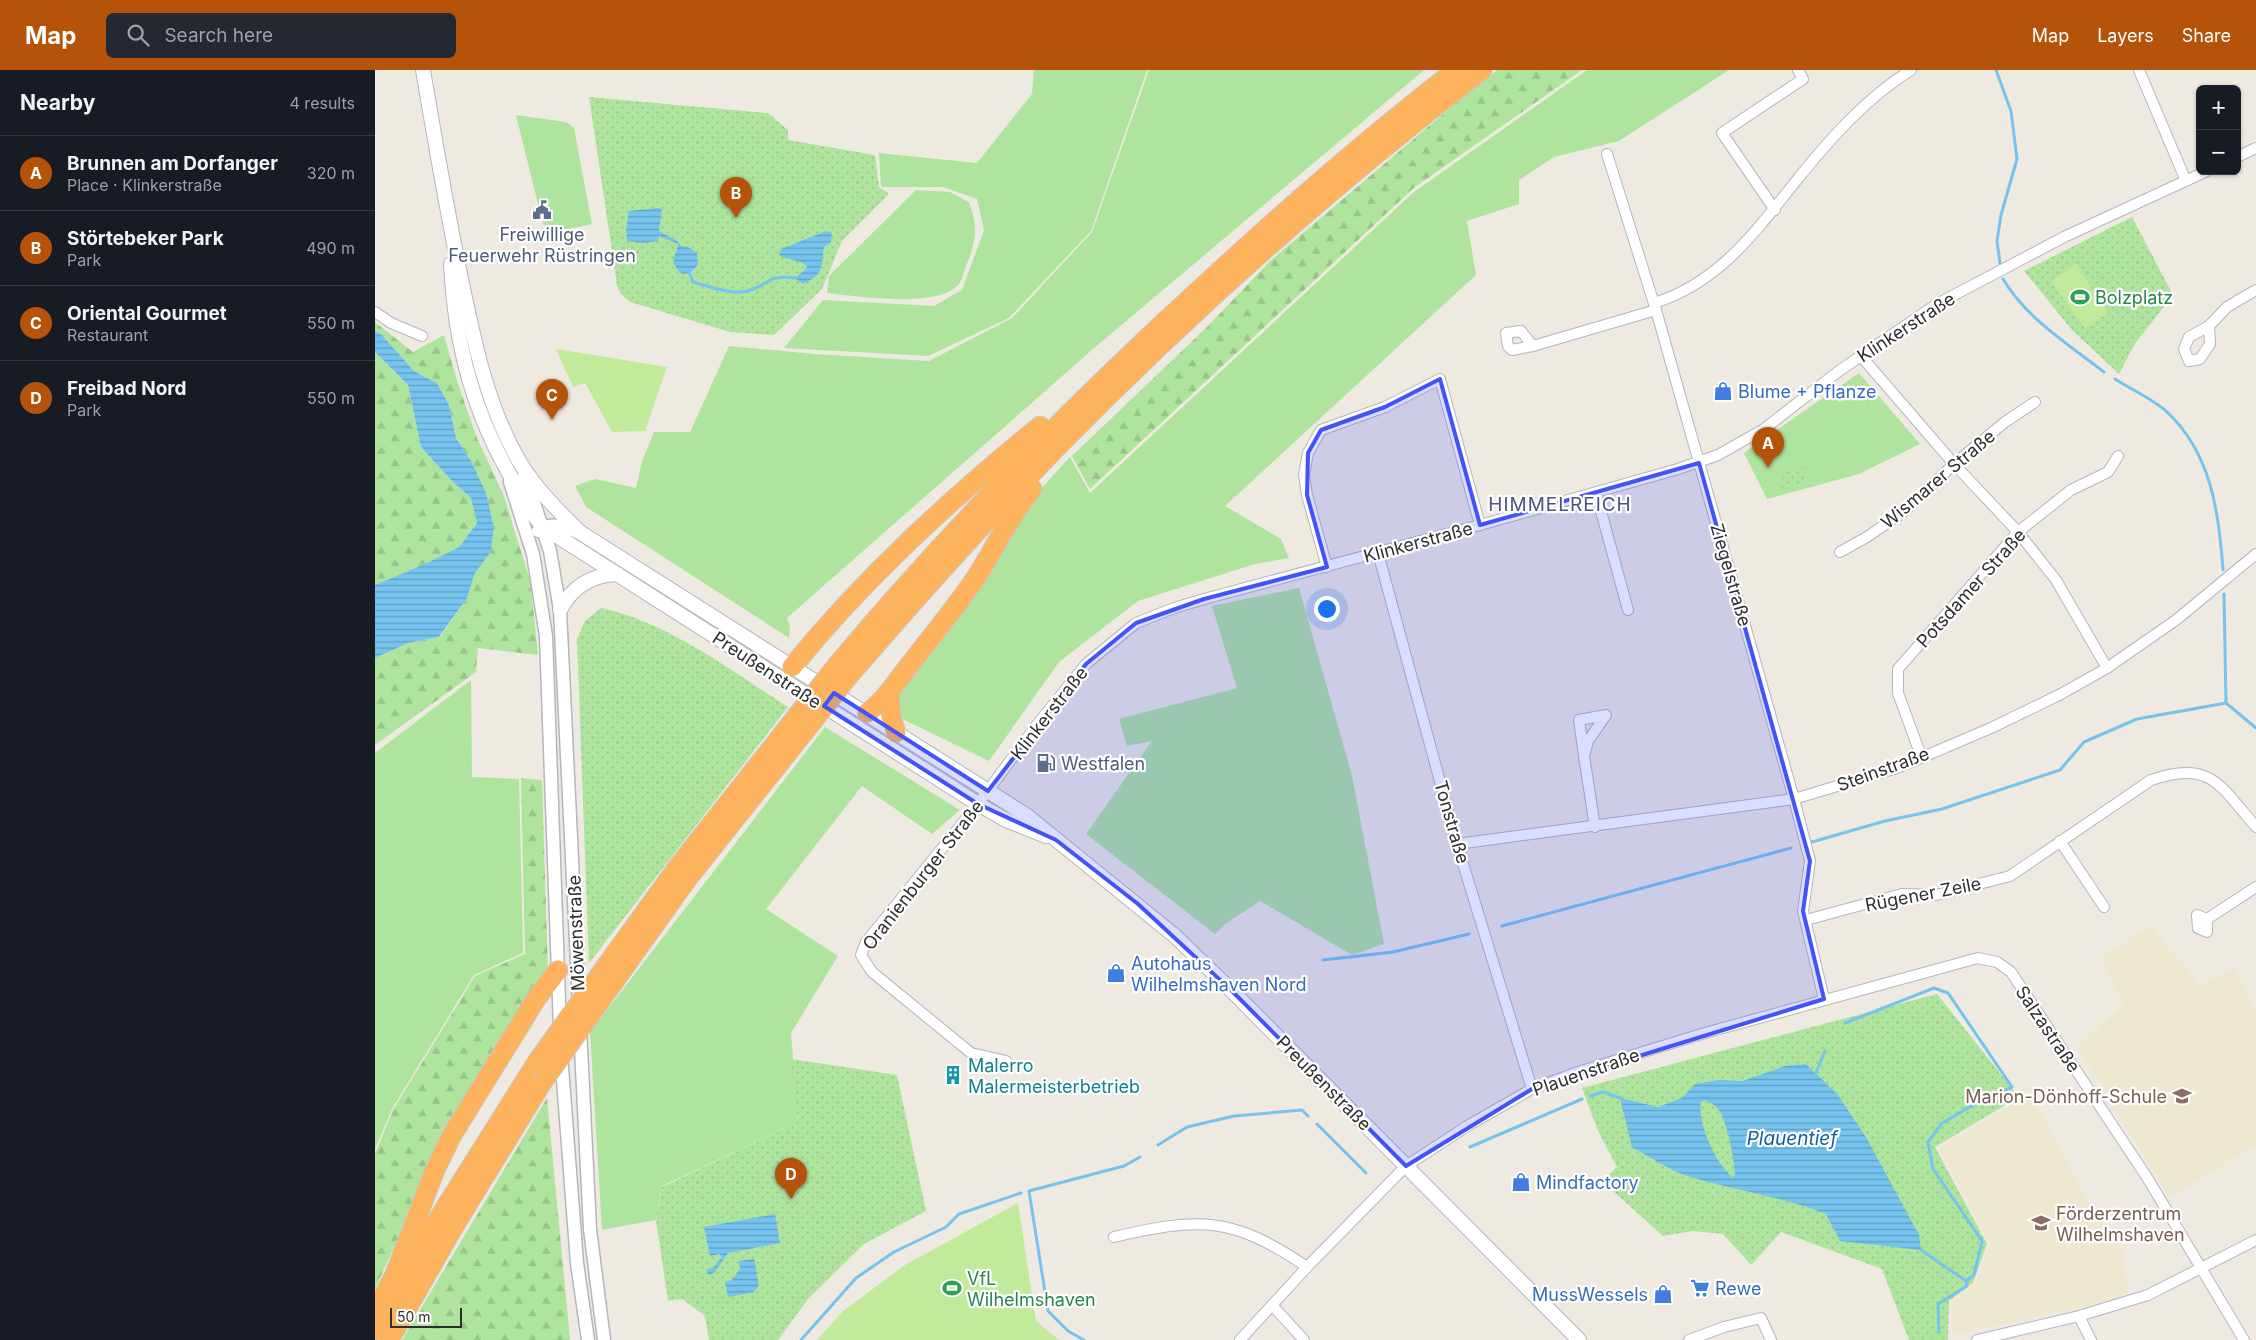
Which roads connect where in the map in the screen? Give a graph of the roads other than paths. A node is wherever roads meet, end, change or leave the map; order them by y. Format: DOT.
graph roads {
  1 [pos="423,70"];
  2 [pos="1455,70"];
  3 [pos="1482,70"];
  4 [pos="1798,70"];
  5 [pos="1911,70"];
  6 [pos="2139,70"];
  7 [pos="2256,148"];
  8 [pos="1607,154"];
  9 [pos="2241,155"];
  10 [pos="2199,175"];
  11 [pos="2186,181"];
  12 [pos="1775,210"];
  13 [pos="451,234"];
  14 [pos="2256,290"];
  15 [pos="1655,307"];
  16 [pos="375,312"];
  17 [pos="2209,326"];
  18 [pos="422,336"];
  19 [pos="1533,346"];
  20 [pos="1861,356"];
  21 [pos="2035,402"];
  22 [pos="1078,405"];
  23 [pos="1074,432"];
  24 [pos="2118,456"];
  25 [pos="520,462"];
  26 [pos="1699,463"];
  27 [pos="1954,464"];
  28 [pos="505,468"];
  29 [pos="1596,493"];
  30 [pos="1480,525"];
  31 [pos="543,527"];
  32 [pos="2019,532"];
  33 [pos="581,533"];
  34 [pos="530,546"];
  35 [pos="1840,552"];
  36 [pos="1378,554"];
  37 [pos="2256,554"];
  38 [pos="1327,567"];
  39 [pos="617,574"];
  40 [pos="560,610"];
  41 [pos="1628,610"];
  42 [pos="792,667"];
  43 [pos="845,668"];
  44 [pos="2107,668"];
  45 [pos="792,686"];
  46 [pos="889,692"];
  47 [pos="867,713"];
  48 [pos="846,720"];
  49 [pos="896,733"];
  50 [pos="1584,756"];
  51 [pos="1921,756"];
  52 [pos="988,792"];
  53 [pos="1795,799"];
  54 [pos="978,804"];
  55 [pos="1595,827"];
  56 [pos="2256,827"];
  57 [pos="1056,840"];
  58 [pos="2059,841"];
  59 [pos="1457,844"];
  60 [pos="2256,887"];
  61 [pos="2104,907"];
  62 [pos="2207,919"];
  63 [pos="1805,920"];
  64 [pos="558,970"];
  65 [pos="2011,972"];
  66 [pos="1824,999"];
  67 [pos="1006,1061"];
  68 [pos="1532,1089"];
  69 [pos="1406,1166"];
  70 [pos="1115,1237"];
  71 [pos="2256,1240"];
  72 [pos="1307,1267"];
  73 [pos="2201,1267"];
  74 [pos="1273,1306"];
  75 [pos="375,1313"];
  76 [pos="2079,1316"];
  77 [pos="375,1330"];
  78 [pos="389,1340"];
  79 [pos="588,1340"];
  80 [pos="604,1340"];
  81 [pos="1240,1340"];
  82 [pos="1304,1340"];
  83 [pos="1579,1340"];
  84 [pos="1689,1340"];
  85 [pos="1771,1340"];
  86 [pos="1977,1340"];
  87 [pos="2091,1340"];
  88 [pos="2243,1340"];
  1 -- 13 [label="main road"];
  2 -- 22 [label="highway"];
  3 -- 23 [label="highway"];
  4 -- 12 [label="street"];
  5 -- 12 [label="street"];
  6 -- 11 [label="street"];
  7 -- 9 [label="street"];
  8 -- 15 [label="street, Ziegelstraße"];
  10 -- 11 [label="street, Klinkerstraße"];
  11 -- 20 [label="street, Klinkerstraße"];
  12 -- 15 [label="street"];
  13 -- 25 [label="main road, Preußenstraße"];
  13 -- 28 [label="main road, Preußenstraße"];
  14 -- 17 [label="street"];
  15 -- 19 [label="street"];
  15 -- 26 [label="street, Ziegelstraße"];
  16 -- 18 [label="street"];
  20 -- 26 [label="street, Klinkerstraße"];
  20 -- 27 [label="street"];
  21 -- 27 [label="street, Wismarer Straße"];
  22 -- 42 [label="highway"];
  22 -- 43 [label="highway"];
  23 -- 43 [label="highway"];
  23 -- 46 [label="highway"];
  24 -- 32 [label="street, Potsdamer Straße"];
  25 -- 31 [label="street, Möwenstraße"];
  25 -- 33 [label="main road, Preußenstraße"];
  26 -- 29 [label="street, Klinkerstraße"];
  26 -- 53 [label="street, Ziegelstraße"];
  27 -- 32 [label="street"];
  27 -- 35 [label="street, Wismarer Straße"];
  28 -- 31 [label="main road, Preußenstraße"];
  28 -- 34 [label="street, Möwenstraße"];
  29 -- 30 [label="street, Klinkerstraße"];
  29 -- 41 [label="street"];
  30 -- 36 [label="street, Klinkerstraße"];
  30 -- 38 [label="street"];
  31 -- 33 [label="street"];
  31 -- 34 [label="street"];
  31 -- 39 [label="main road, Preußenstraße"];
  31 -- 40 [label="street, Möwenstraße"];
  32 -- 44 [label="street"];
  32 -- 51 [label="street, Potsdamer Straße"];
  33 -- 42 [label="main road, Preußenstraße"];
  34 -- 64 [label="street, Möwenstraße"];
  36 -- 38 [label="street, Klinkerstraße"];
  36 -- 59 [label="street, Tonstraße"];
  37 -- 44 [label="street, Steinstraße"];
  38 -- 52 [label="street, Klinkerstraße"];
  39 -- 40 [label="main road"];
  39 -- 45 [label="main road, Preußenstraße"];
  40 -- 80 [label="street, Möwenstraße"];
  42 -- 45 [label="main road"];
  42 -- 47 [label="main road, Preußenstraße"];
  43 -- 77 [label="highway, bridge"];
  43 -- 78 [label="highway, bridge"];
  44 -- 51 [label="street, Steinstraße"];
  45 -- 48 [label="main road, Preußenstraße"];
  46 -- 47 [label="highway"];
  46 -- 49 [label="highway"];
  47 -- 48 [label="main road"];
  47 -- 49 [label="main road, Preußenstraße"];
  48 -- 54 [label="main road, Preußenstraße"];
  49 -- 52 [label="main road, Preußenstraße"];
  50 -- 55 [label="street"];
  51 -- 53 [label="street, Steinstraße"];
  52 -- 54 [label="street, Oranienburger Straße"];
  52 -- 57 [label="main road, Preußenstraße"];
  53 -- 55 [label="street, Steinstraße"];
  53 -- 63 [label="street, Ziegelstraße"];
  54 -- 57 [label="main road, Preußenstraße"];
  54 -- 67 [label="street, Oranienburger Straße"];
  55 -- 59 [label="street, Steinstraße"];
  56 -- 58 [label="street, Rügener Zeile"];
  57 -- 69 [label="main road, Preußenstraße"];
  58 -- 61 [label="street"];
  58 -- 63 [label="street, Rügener Zeile"];
  59 -- 68 [label="street, Tonstraße"];
  60 -- 62 [label="street"];
  63 -- 66 [label="street, Ziegelstraße"];
  64 -- 75 [label="highway"];
  64 -- 79 [label="street, Möwenstraße"];
  65 -- 66 [label="street, Plauenstraße"];
  65 -- 73 [label="street, Salzastraße"];
  66 -- 68 [label="street, Plauenstraße"];
  68 -- 69 [label="street, Plauenstraße"];
  69 -- 72 [label="street, Plauenstraße"];
  69 -- 83 [label="main road, Preußenstraße"];
  70 -- 72 [label="street"];
  71 -- 73 [label="street"];
  72 -- 74 [label="street, Plauenstraße"];
  73 -- 76 [label="street"];
  73 -- 88 [label="street, Salzastraße"];
  74 -- 81 [label="street, Plauenstraße"];
  74 -- 82 [label="street"];
  76 -- 86 [label="street"];
  76 -- 87 [label="street"];
  84 -- 85 [label="street"];
}
